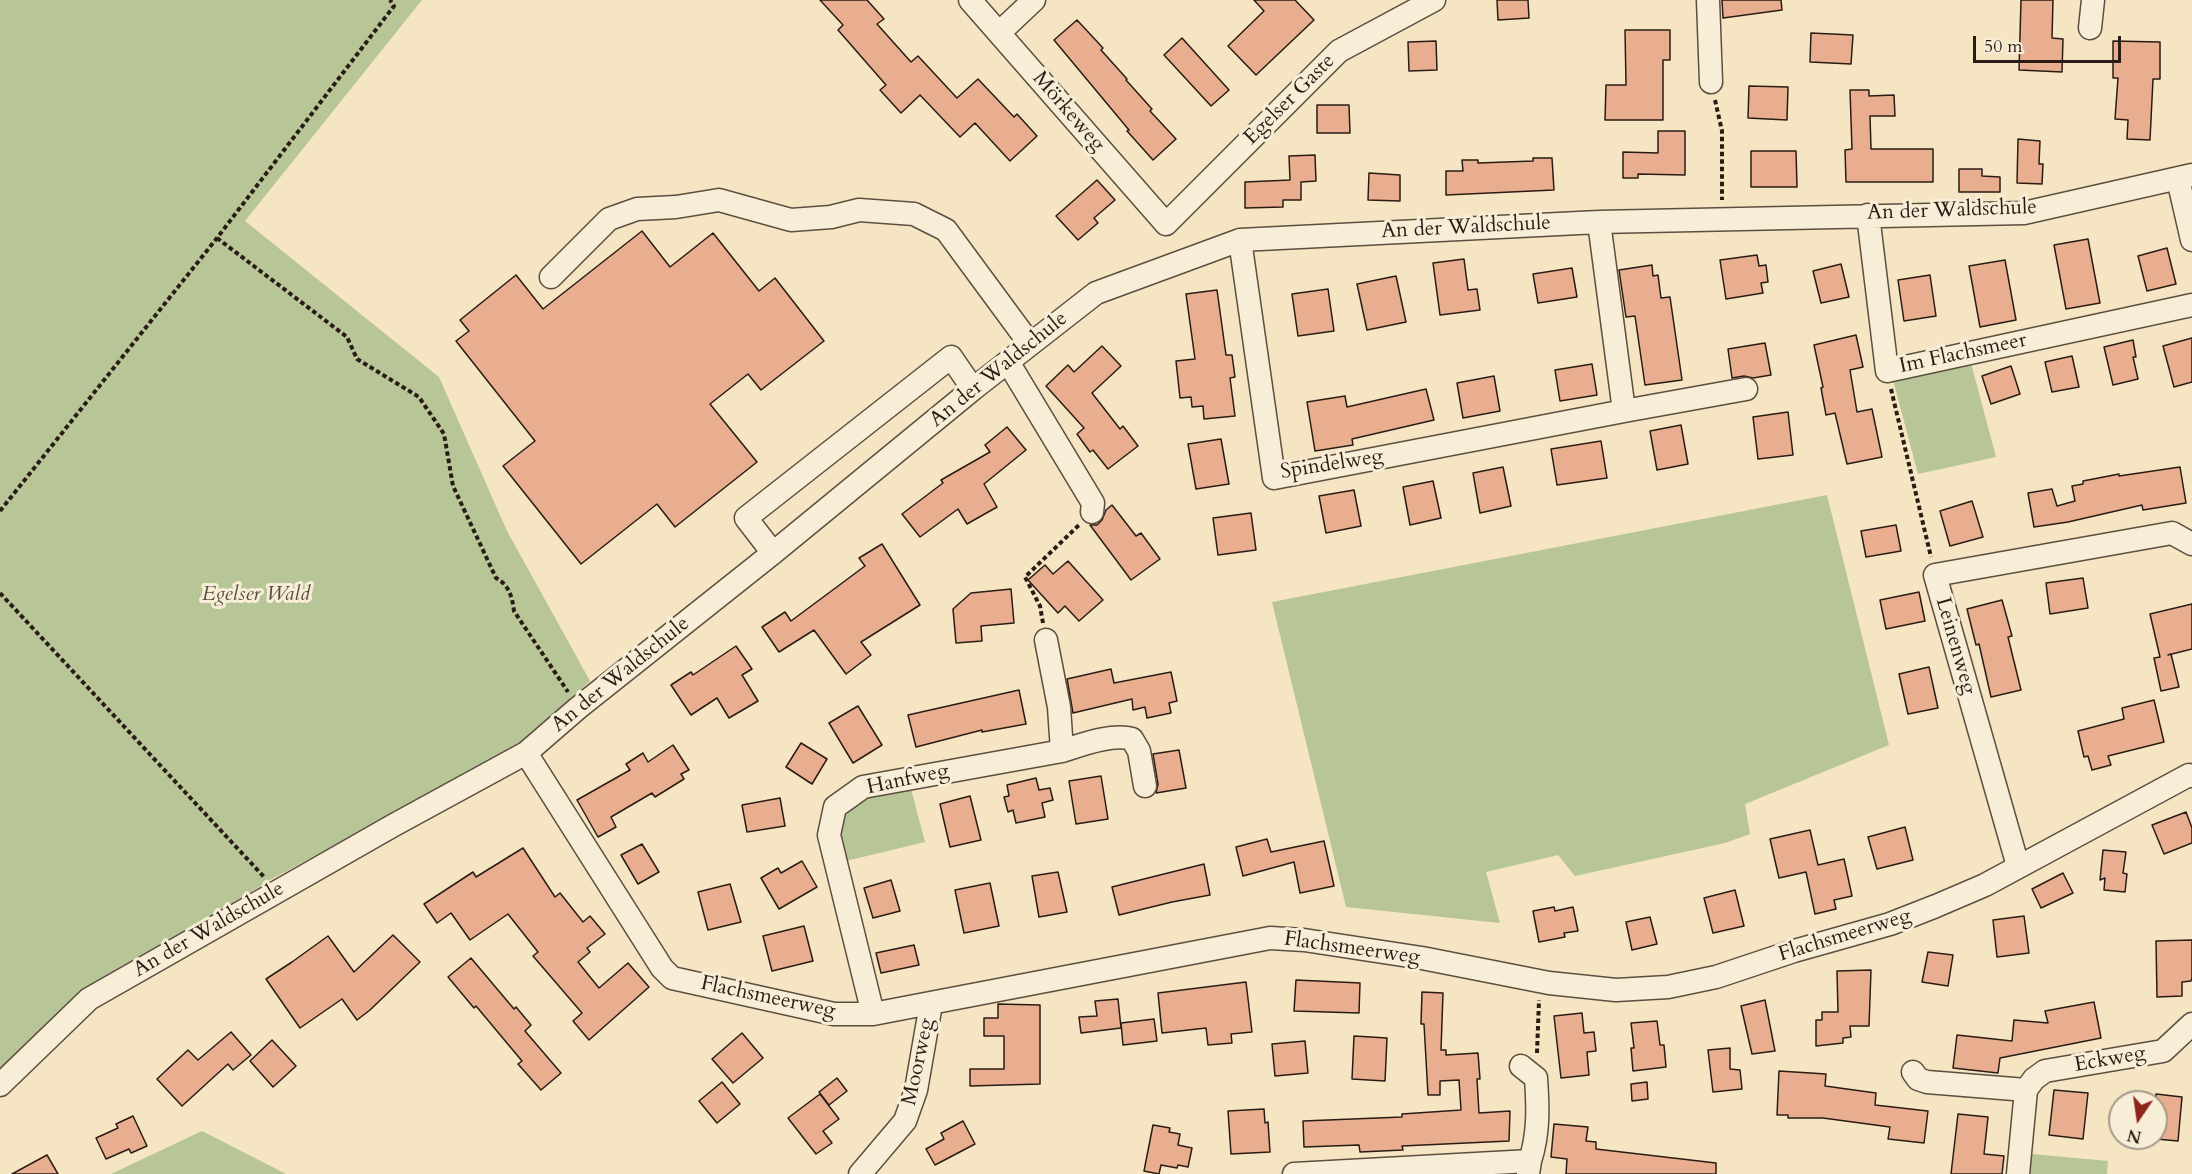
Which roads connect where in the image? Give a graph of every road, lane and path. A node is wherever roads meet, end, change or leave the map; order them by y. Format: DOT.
graph roads {
  1 [pos="390,0"];
  2 [pos="970,0"];
  3 [pos="1034,0"];
  4 [pos="1434,0"];
  5 [pos="1708,0"];
  6 [pos="2093,0"];
  7 [pos="2090,28"];
  8 [pos="999,33"];
  9 [pos="1711,82"];
  10 [pos="2185,177"];
  11 [pos="1868,215"];
  12 [pos="1721,220"];
  13 [pos="1599,222"];
  14 [pos="1166,224"];
  15 [pos="217,238"];
  16 [pos="1239,240"];
  17 [pos="2192,240"];
  18 [pos="551,277"];
  19 [pos="2192,305"];
  20 [pos="1030,345"];
  21 [pos="1008,362"];
  22 [pos="1887,371"];
  23 [pos="973,389"];
  24 [pos="1746,389"];
  25 [pos="1624,411"];
  26 [pos="0,511"];
  27 [pos="1092,512"];
  28 [pos="2192,544"];
  29 [pos="773,553"];
  30 [pos="1935,575"];
  31 [pos="0,593"];
  32 [pos="1046,640"];
  33 [pos="578,708"];
  34 [pos="1062,751"];
  35 [pos="526,753"];
  36 [pos="2192,776"];
  37 [pos="1145,786"];
  38 [pos="2018,866"];
  39 [pos="277,891"];
  40 [pos="1540,982"];
  41 [pos="931,1004"];
  42 [pos="873,1014"];
  43 [pos="2192,1024"];
  44 [pos="1521,1065"];
  45 [pos="1913,1072"];
  46 [pos="1536,1083"];
  47 [pos="0,1085"];
  48 [pos="2026,1090"];
  49 [pos="1529,1168"];
  50 [pos="860,1174"];
  51 [pos="1294,1174"];
  52 [pos="2018,1174"];
  1 -- 15 [label="path"];
  2 -- 8 [label="street, Mörkeweg"];
  3 -- 8 [label="street"];
  4 -- 14 [label="street, Egelser Gaste"];
  5 -- 9 [label="street"];
  6 -- 7 [label="street"];
  8 -- 14 [label="street, Mörkeweg"];
  9 -- 12 [label="path"];
  10 -- 11 [label="street, An der Waldschule"];
  10 -- 17 [label="street"];
  11 -- 12 [label="street, An der Waldschule"];
  11 -- 22 [label="street, Im Flachsmeer"];
  12 -- 13 [label="street, An der Waldschule"];
  13 -- 16 [label="street, An der Waldschule"];
  13 -- 25 [label="street"];
  15 -- 26 [label="path"];
  15 -- 33 [label="path"];
  16 -- 20 [label="street, An der Waldschule"];
  16 -- 25 [label="street, Spindelweg"];
  18 -- 20 [label="street"];
  19 -- 22 [label="street, Im Flachsmeer"];
  20 -- 21 [label="street, An der Waldschule"];
  21 -- 23 [label="street, An der Waldschule"];
  21 -- 27 [label="street"];
  22 -- 30 [label="path"];
  23 -- 29 [label="street, An der Waldschule"];
  23 -- 29 [label="street"];
  24 -- 25 [label="street, Spindelweg"];
  27 -- 32 [label="path"];
  28 -- 30 [label="street, Leinenweg"];
  29 -- 33 [label="street, An der Waldschule"];
  30 -- 38 [label="street, Leinenweg"];
  31 -- 39 [label="path"];
  32 -- 34 [label="street"];
  33 -- 35 [label="street, An der Waldschule"];
  34 -- 37 [label="street, Hanfweg"];
  34 -- 42 [label="street, Hanfweg"];
  35 -- 39 [label="street, An der Waldschule"];
  35 -- 42 [label="street, Flachsmeerweg"];
  36 -- 38 [label="street, Flachsmeerweg"];
  38 -- 40 [label="street, Flachsmeerweg"];
  39 -- 47 [label="street, An der Waldschule"];
  40 -- 41 [label="street, Flachsmeerweg"];
  40 -- 46 [label="path"];
  41 -- 42 [label="street, Flachsmeerweg"];
  41 -- 50 [label="street, Moorweg"];
  43 -- 48 [label="street, Eckweg"];
  44 -- 46 [label="street"];
  45 -- 48 [label="street"];
  46 -- 49 [label="street"];
  48 -- 52 [label="street"];
  49 -- 51 [label="street"];
}
